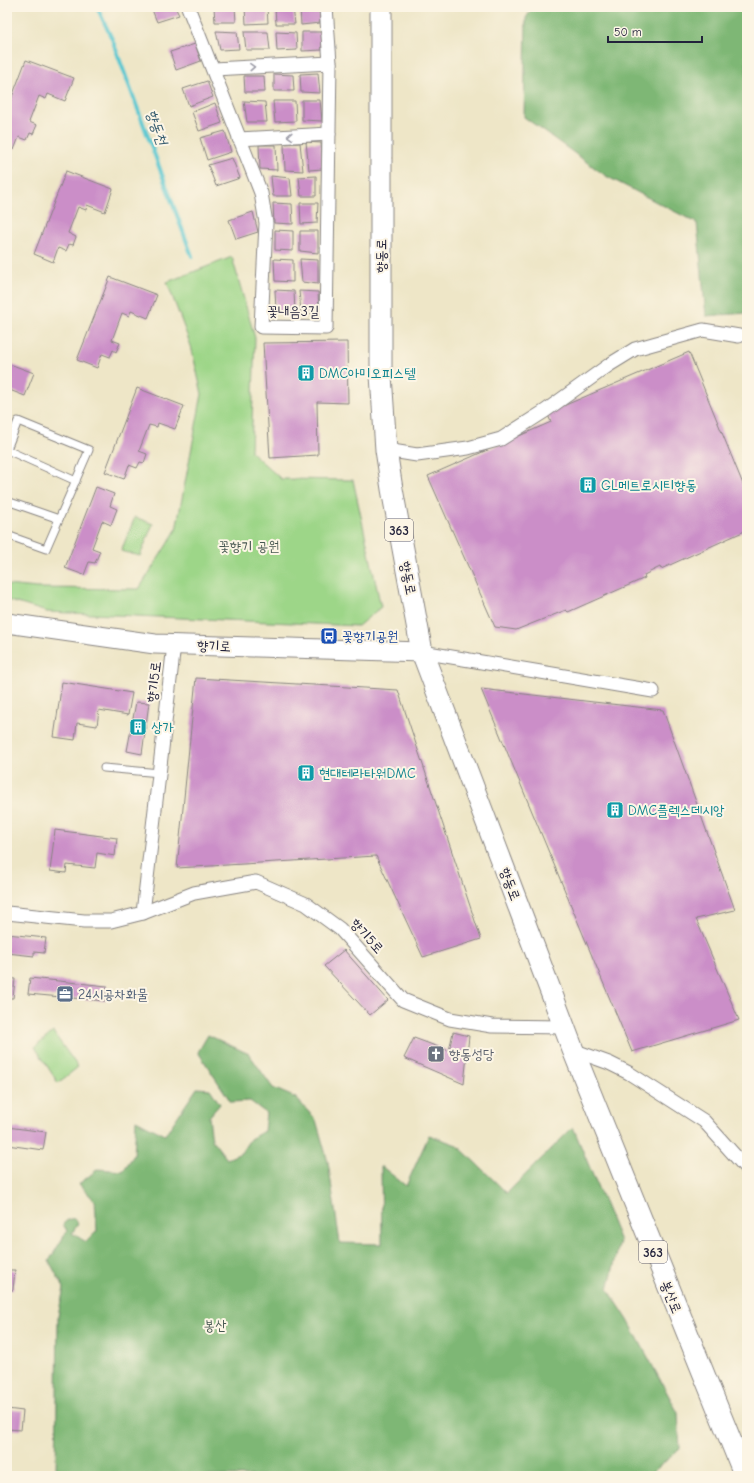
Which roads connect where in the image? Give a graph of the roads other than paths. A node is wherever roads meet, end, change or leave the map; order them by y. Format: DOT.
graph roads {
  1 [pos="188,7"];
  2 [pos="326,7"];
  3 [pos="381,7"];
  4 [pos="330,63"];
  5 [pos="214,69"];
  6 [pos="329,134"];
  7 [pos="239,139"];
  8 [pos="739,336"];
  9 [pos="7,450"];
  10 [pos="386,450"];
  11 [pos="76,481"];
  12 [pos="7,500"];
  13 [pos="59,519"];
  14 [pos="7,535"];
  15 [pos="7,623"];
  16 [pos="174,645"];
  17 [pos="422,652"];
  18 [pos="653,691"];
  19 [pos="104,768"];
  20 [pos="160,774"];
  21 [pos="7,913"];
  22 [pos="143,913"];
  23 [pos="565,1027"];
  24 [pos="573,1050"];
  25 [pos="747,1168"];
  26 [pos="745,1476"];
  1 -- 5 [label="street, 꽃내음3길"];
  2 -- 4 [label="street, 꽃내음3길"];
  3 -- 10 [label="main road, 향동로 / 363"];
  5 -- 4 [label="street, one-way"];
  4 -- 6 [label="street, 꽃내음3길"];
  5 -- 7 [label="street, 꽃내음3길"];
  6 -- 7 [label="street, one-way"];
  6 -- 7 [label="street, 꽃내음3길"];
  8 -- 10 [label="street"];
  9 -- 11 [label="lane"];
  9 -- 11 [label="lane"];
  10 -- 17 [label="main road, 향동로 / 363"];
  11 -- 13 [label="lane"];
  12 -- 13 [label="lane"];
  13 -- 14 [label="lane"];
  15 -- 16 [label="main road, 향기로"];
  16 -- 17 [label="main road, 향기로"];
  16 -- 20 [label="street, 향기5로"];
  17 -- 18 [label="street"];
  17 -- 23 [label="main road, 향동로 / 363"];
  19 -- 20 [label="lane"];
  20 -- 22 [label="street, 향기5로"];
  21 -- 22 [label="street, 향기5로"];
  22 -- 23 [label="street, 향기5로"];
  23 -- 24 [label="main road, 봉산로 / 363"];
  24 -- 25 [label="street"];
  24 -- 26 [label="main road, 봉산로 / 363"];
}
